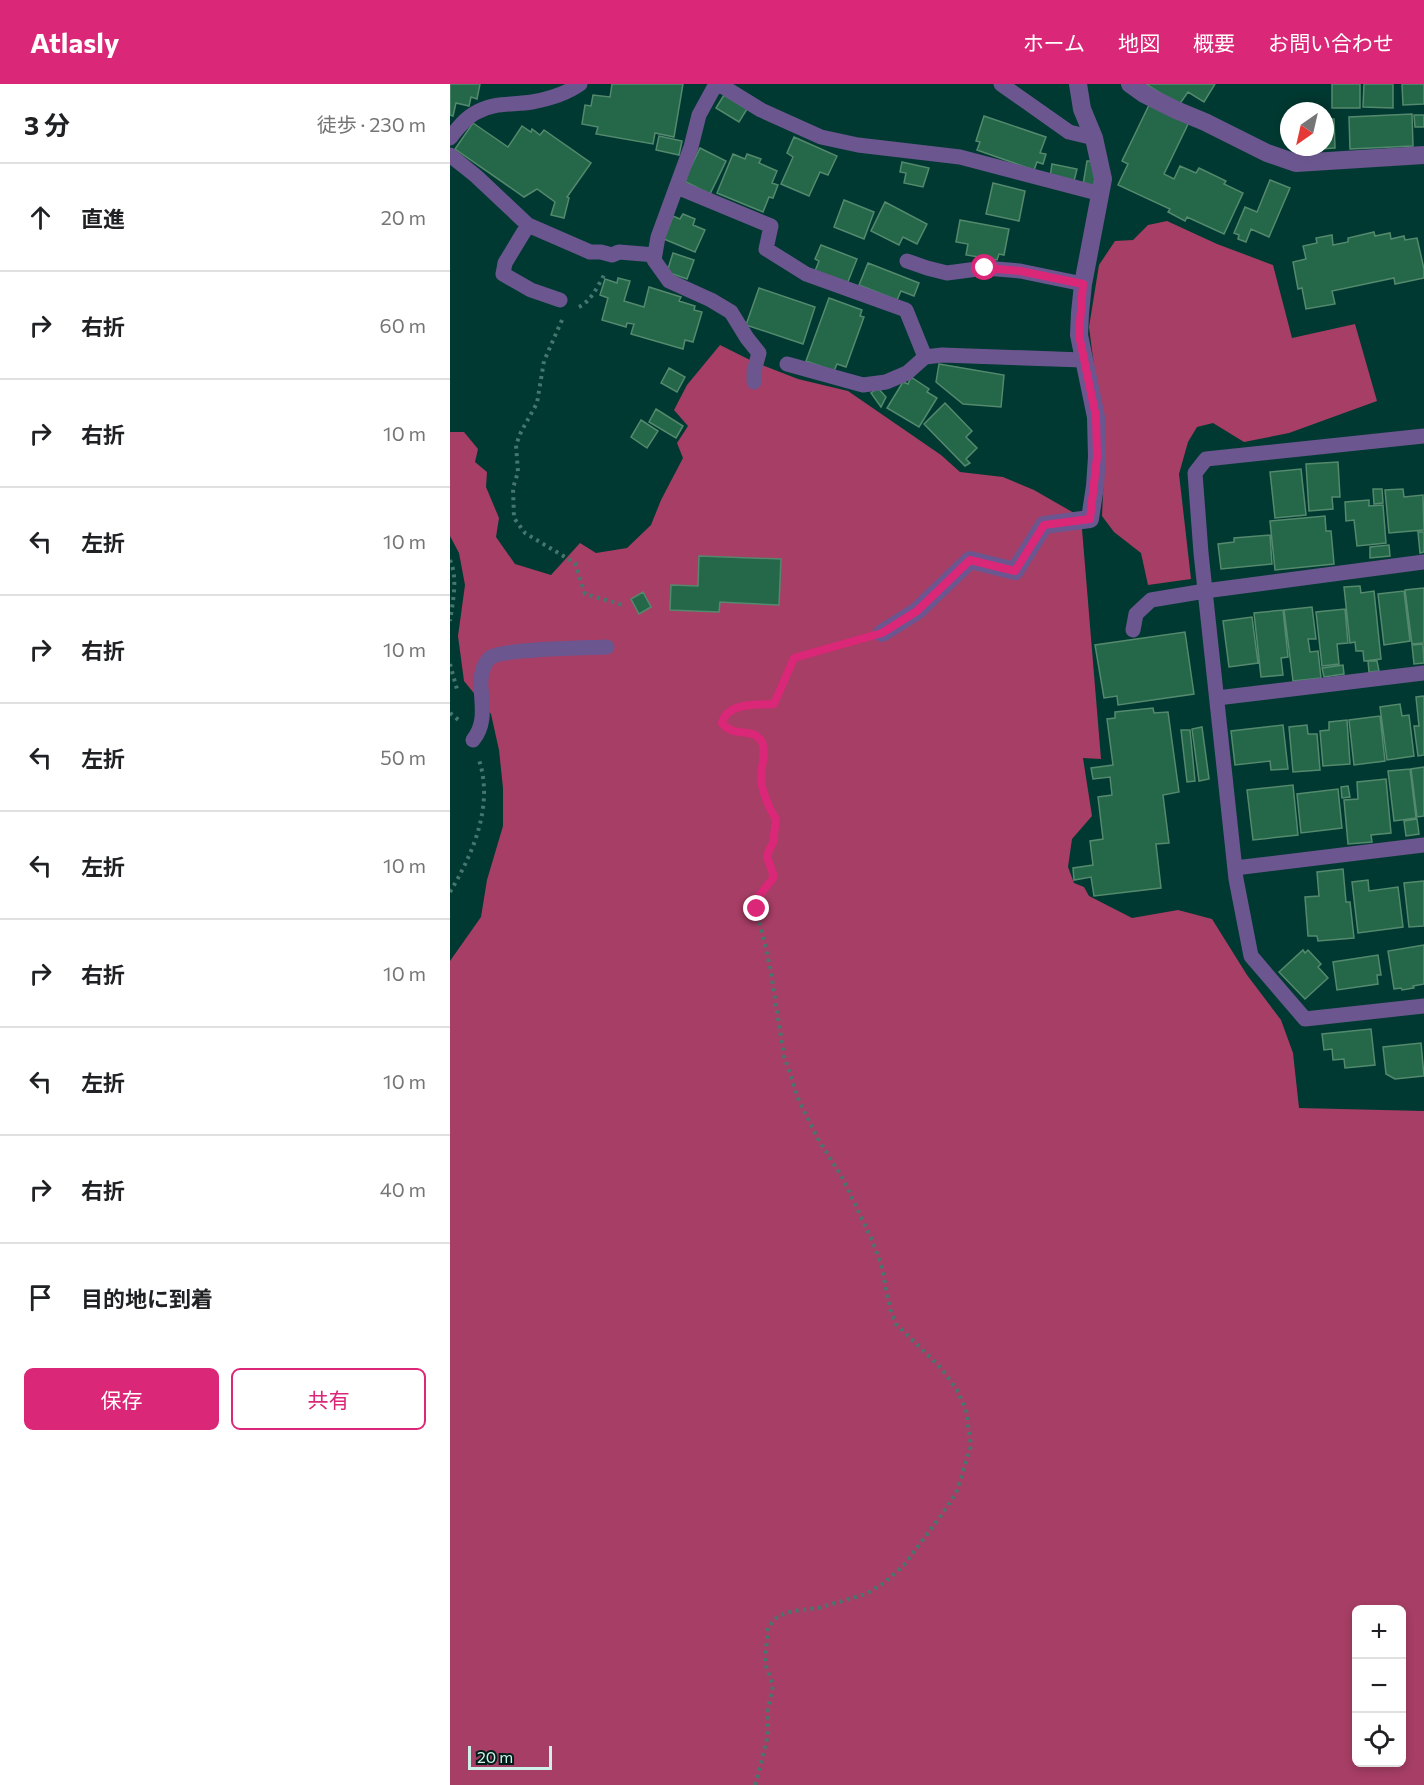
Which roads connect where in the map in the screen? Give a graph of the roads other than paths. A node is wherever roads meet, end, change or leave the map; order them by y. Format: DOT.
graph roads {
  1 [pos="580,84"];
  2 [pos="718,84"];
  3 [pos="1001,84"];
  4 [pos="1078,84"];
  5 [pos="1130,84"];
  6 [pos="450,138"];
  7 [pos="1094,138"];
  8 [pos="450,155"];
  9 [pos="1424,155"];
  10 [pos="677,187"];
  11 [pos="1101,194"];
  12 [pos="528,225"];
  13 [pos="655,255"];
  14 [pos="907,261"];
  15 [pos="1083,284"];
  16 [pos="563,307"];
  17 [pos="925,357"];
  18 [pos="1083,360"];
  19 [pos="787,364"];
  20 [pos="754,381"];
  21 [pos="1424,436"];
  22 [pos="1424,562"];
  23 [pos="1205,591"];
  24 [pos="1133,630"];
  25 [pos="882,633"];
  26 [pos="607,647"];
  27 [pos="1424,673"];
  28 [pos="1217,698"];
  29 [pos="473,740"];
  30 [pos="1424,845"];
  31 [pos="1235,868"];
  32 [pos="1424,1006"];
  1 -- 6 [label="lane"];
  2 -- 10 [label="lane"];
  2 -- 11 [label="lane"];
  3 -- 7 [label="lane"];
  4 -- 7 [label="street"];
  5 -- 9 [label="street"];
  7 -- 11 [label="street"];
  8 -- 12 [label="lane"];
  10 -- 13 [label="lane"];
  10 -- 17 [label="lane"];
  11 -- 15 [label="street"];
  12 -- 13 [label="lane"];
  12 -- 16 [label="lane"];
  13 -- 20 [label="lane"];
  14 -- 15 [label="lane"];
  15 -- 18 [label="street"];
  17 -- 18 [label="lane"];
  17 -- 19 [label="lane"];
  18 -- 25 [label="street"];
  21 -- 23 [label="lane"];
  22 -- 23 [label="lane"];
  23 -- 24 [label="lane"];
  23 -- 28 [label="lane"];
  26 -- 29 [label="lane"];
  27 -- 28 [label="lane"];
  28 -- 31 [label="lane"];
  30 -- 31 [label="lane"];
  31 -- 32 [label="lane"];
}
